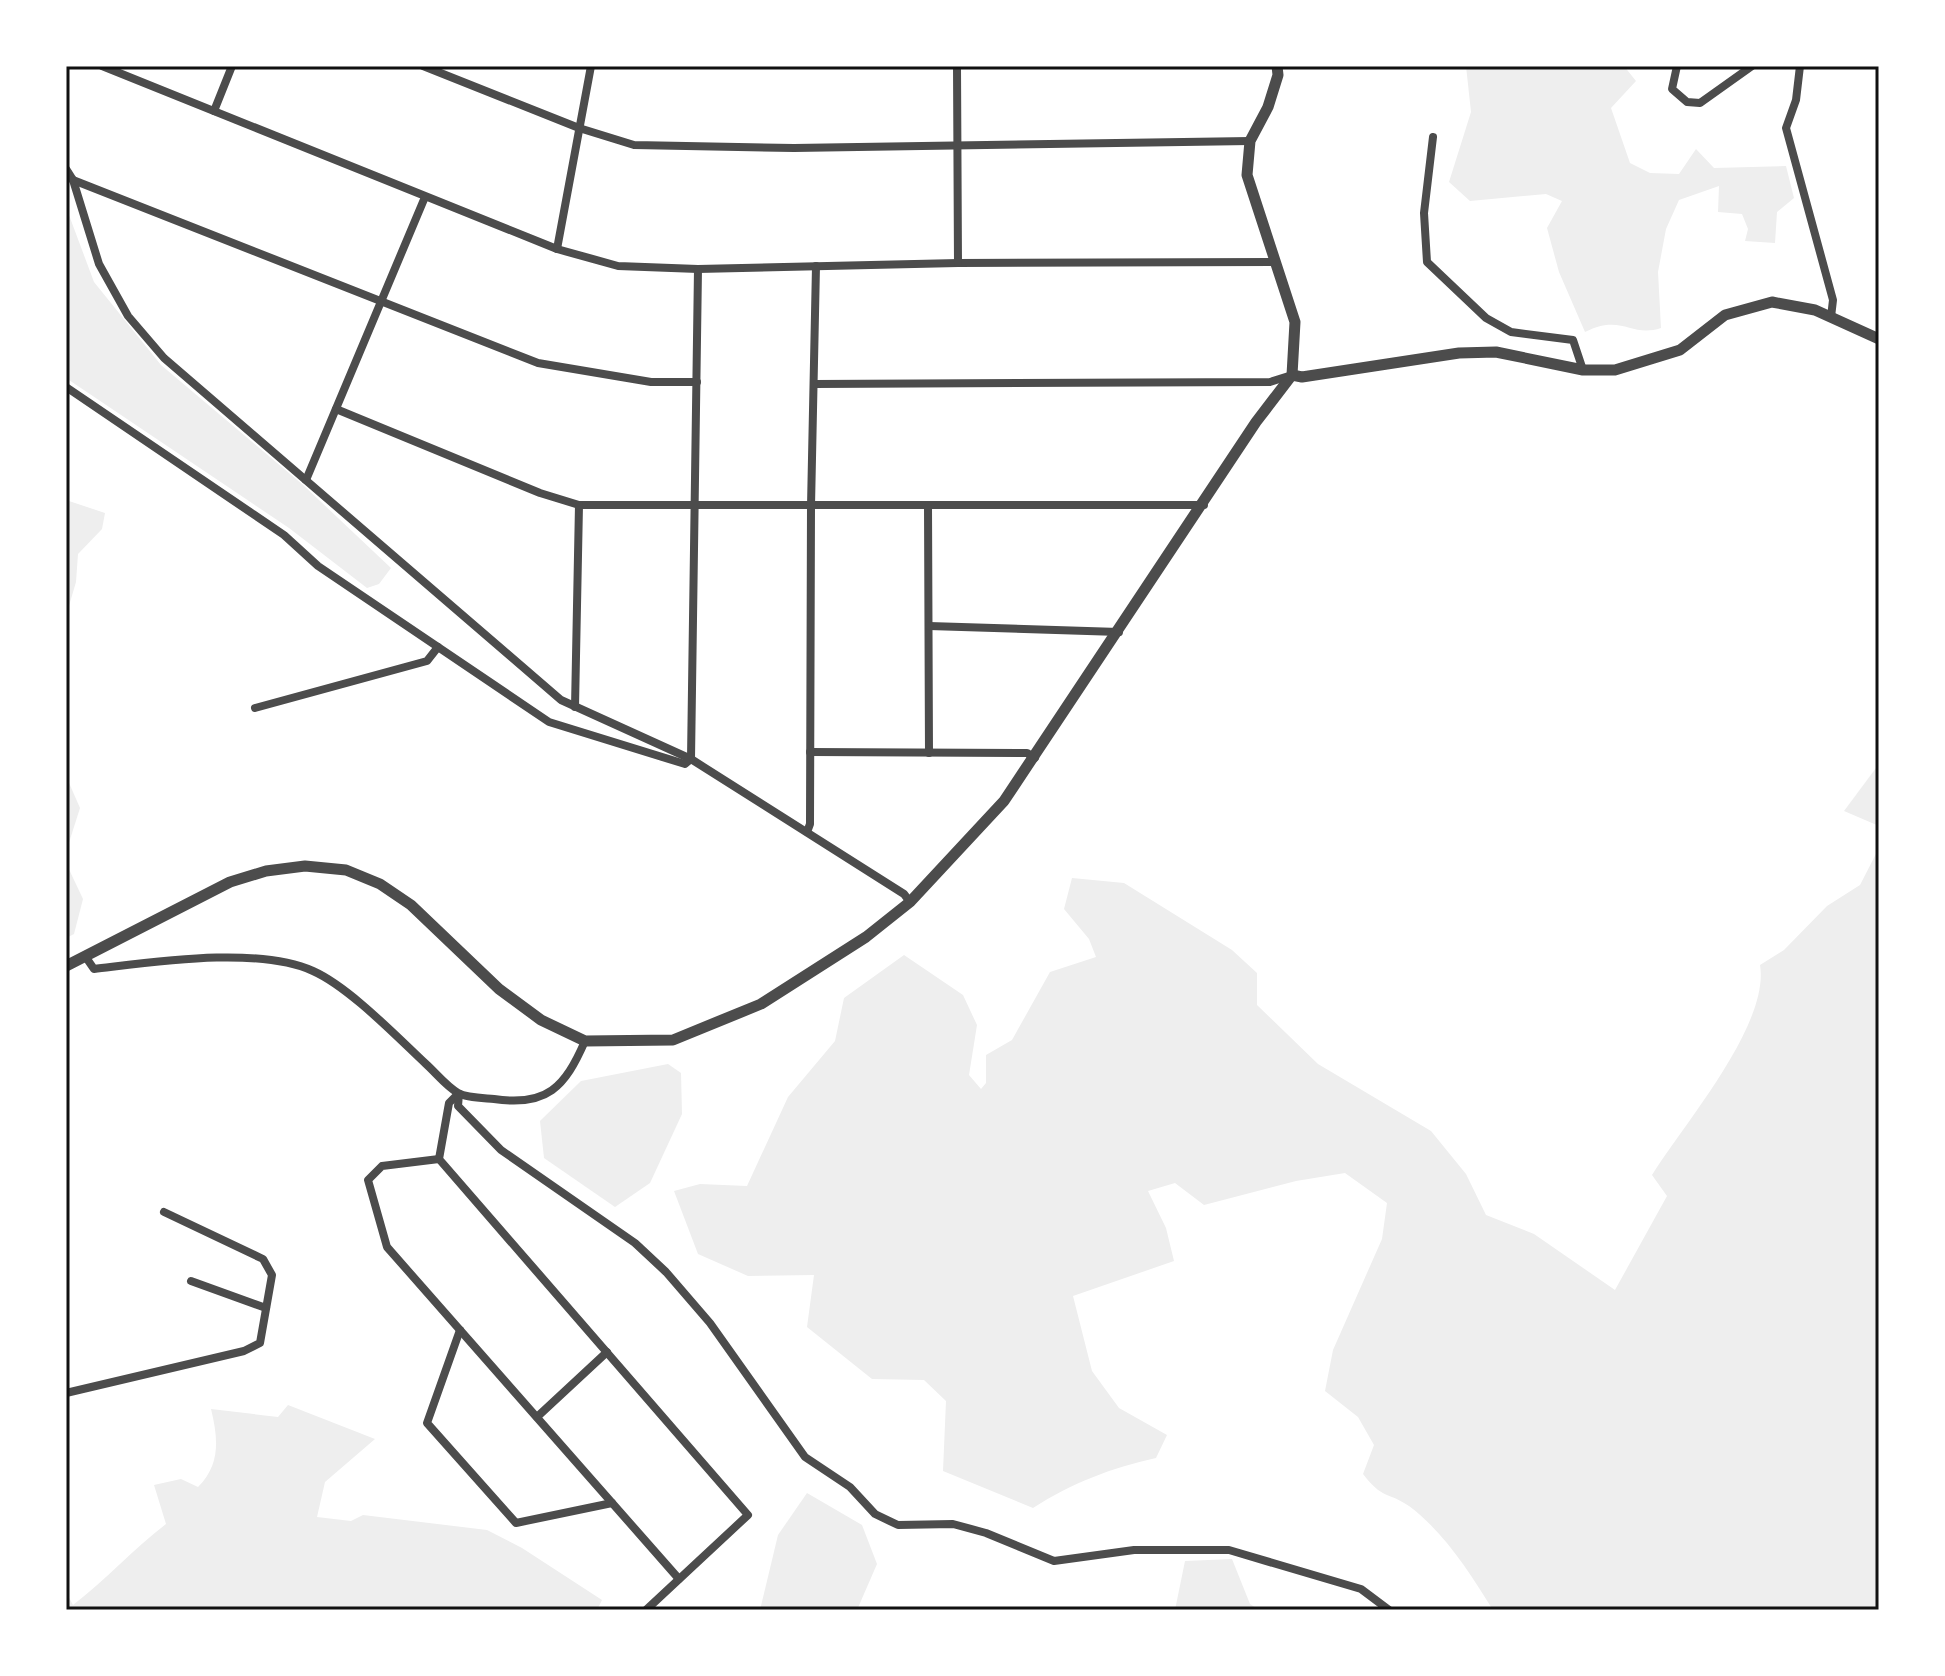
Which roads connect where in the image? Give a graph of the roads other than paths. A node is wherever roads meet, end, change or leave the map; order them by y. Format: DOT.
graph roads {
  1 [pos="102,66"];
  2 [pos="232,66"];
  3 [pos="423,66"];
  4 [pos="591,66"];
  5 [pos="957,66"];
  6 [pos="1277,66"];
  7 [pos="1677,66"];
  8 [pos="1752,66"];
  9 [pos="1800,66"];
  10 [pos="214,111"];
  11 [pos="579,128"];
  12 [pos="1433,137"];
  13 [pos="1250,141"];
  14 [pos="959,147"];
  15 [pos="66,169"];
  16 [pos="73,180"];
  17 [pos="425,197"];
  18 [pos="557,249"];
  19 [pos="1275,262"];
  20 [pos="958,263"];
  21 [pos="816,266"];
  22 [pos="698,269"];
  23 [pos="380,301"];
  24 [pos="1831,317"];
  25 [pos="1879,339"];
  26 [pos="1583,370"];
  27 [pos="1292,375"];
  28 [pos="697,382"];
  29 [pos="814,384"];
  30 [pos="66,387"];
  31 [pos="336,409"];
  32 [pos="306,480"];
  33 [pos="579,505"];
  34 [pos="1204,505"];
  35 [pos="696,506"];
  36 [pos="811,506"];
  37 [pos="928,506"];
  38 [pos="929,626"];
  39 [pos="1119,632"];
  40 [pos="438,647"];
  41 [pos="575,707"];
  42 [pos="255,708"];
  43 [pos="810,752"];
  44 [pos="929,753"];
  45 [pos="1035,758"];
  46 [pos="691,759"];
  47 [pos="807,832"];
  48 [pos="910,902"];
  49 [pos="85,956"];
  50 [pos="66,966"];
  51 [pos="585,1041"];
  52 [pos="459,1094"];
  53 [pos="439,1159"];
  54 [pos="164,1212"];
  55 [pos="191,1281"];
  56 [pos="266,1308"];
  57 [pos="460,1330"];
  58 [pos="607,1352"];
  59 [pos="66,1393"];
  60 [pos="537,1417"];
  61 [pos="612,1503"];
  62 [pos="679,1579"];
  63 [pos="646,1610"];
  64 [pos="1389,1610"];
  1 -- 10 [label="street"];
  2 -- 10 [label="street"];
  3 -- 11 [label="street"];
  4 -- 11 [label="street"];
  5 -- 14 [label="street"];
  6 -- 13 [label="street"];
  7 -- 8 [label="street"];
  9 -- 24 [label="street"];
  10 -- 17 [label="street"];
  11 -- 14 [label="street"];
  11 -- 18 [label="street"];
  12 -- 26 [label="street"];
  13 -- 14 [label="street"];
  13 -- 19 [label="street"];
  14 -- 20 [label="street"];
  15 -- 16 [label="street"];
  16 -- 23 [label="street"];
  16 -- 32 [label="street"];
  17 -- 18 [label="street"];
  17 -- 23 [label="street"];
  18 -- 22 [label="street"];
  19 -- 20 [label="street"];
  19 -- 27 [label="street"];
  20 -- 21 [label="street"];
  21 -- 22 [label="street"];
  21 -- 29 [label="street"];
  22 -- 28 [label="street"];
  23 -- 28 [label="street"];
  23 -- 31 [label="street"];
  24 -- 25 [label="street"];
  24 -- 26 [label="street"];
  26 -- 27 [label="street"];
  27 -- 29 [label="street"];
  27 -- 34 [label="street"];
  28 -- 35 [label="street"];
  29 -- 36 [label="street"];
  30 -- 40 [label="street"];
  31 -- 32 [label="street"];
  31 -- 33 [label="street"];
  32 -- 41 [label="street"];
  33 -- 35 [label="street"];
  33 -- 41 [label="street"];
  34 -- 37 [label="street"];
  34 -- 39 [label="street"];
  35 -- 36 [label="street"];
  35 -- 46 [label="street"];
  36 -- 37 [label="street"];
  36 -- 43 [label="street"];
  37 -- 38 [label="street"];
  38 -- 39 [label="street"];
  38 -- 44 [label="street"];
  39 -- 45 [label="street"];
  40 -- 42 [label="street"];
  40 -- 46 [label="street"];
  41 -- 46 [label="street"];
  43 -- 44 [label="street"];
  43 -- 47 [label="street"];
  44 -- 45 [label="street"];
  45 -- 48 [label="street"];
  46 -- 47 [label="street"];
  47 -- 48 [label="street"];
  48 -- 51 [label="street"];
  49 -- 50 [label="street"];
  49 -- 51 [label="street"];
  49 -- 52 [label="street"];
  51 -- 52 [label="street"];
  52 -- 53 [label="street"];
  52 -- 64 [label="street"];
  53 -- 57 [label="street"];
  53 -- 58 [label="street"];
  54 -- 56 [label="street"];
  55 -- 56 [label="street"];
  56 -- 59 [label="street"];
  57 -- 60 [label="street"];
  57 -- 61 [label="street"];
  58 -- 60 [label="street"];
  58 -- 62 [label="street"];
  60 -- 61 [label="street"];
  61 -- 62 [label="street"];
  62 -- 63 [label="street"];
}
